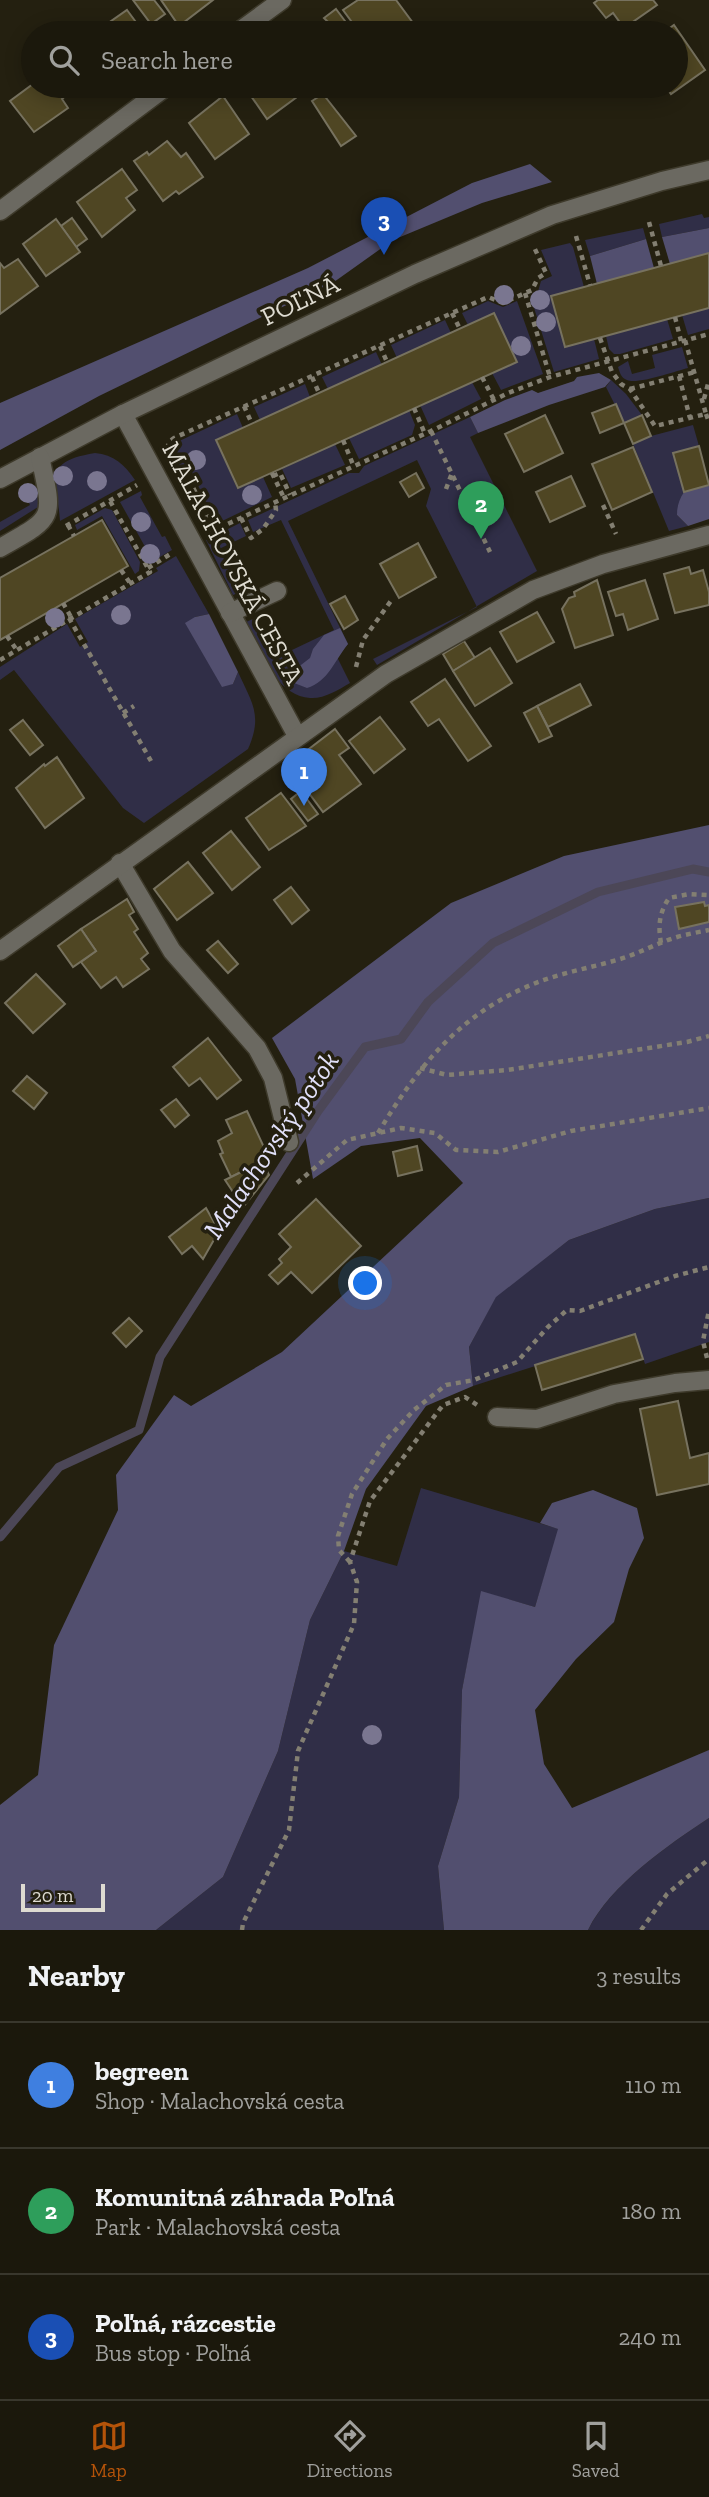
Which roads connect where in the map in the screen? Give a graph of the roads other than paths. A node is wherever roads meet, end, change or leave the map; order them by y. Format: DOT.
graph roads {
  1 [pos="282,0"];
  2 [pos="253,21"];
  3 [pos="151,98"];
  4 [pos="709,170"];
  5 [pos="0,211"];
  6 [pos="123,414"];
  7 [pos="40,457"];
  8 [pos="0,479"];
  9 [pos="709,535"];
  10 [pos="0,548"];
  11 [pos="277,591"];
  12 [pos="230,613"];
  13 [pos="297,736"];
  14 [pos="120,863"];
  15 [pos="0,951"];
  16 [pos="289,1142"];
  17 [pos="709,1380"];
  18 [pos="498,1417"];
  1 -- 2 [label="street"];
  3 -- 5 [label="street"];
  4 -- 6 [label="street, POĽNÁ"];
  6 -- 7 [label="street, POĽNÁ"];
  6 -- 12 [label="street, MALACHOVSKÁ CESTA"];
  7 -- 8 [label="street, POĽNÁ"];
  7 -- 10 [label="street"];
  9 -- 13 [label="street"];
  11 -- 12 [label="street"];
  12 -- 13 [label="street, MALACHOVSKÁ CESTA"];
  13 -- 14 [label="street"];
  14 -- 15 [label="street"];
  14 -- 16 [label="street"];
  17 -- 18 [label="street"];
}
